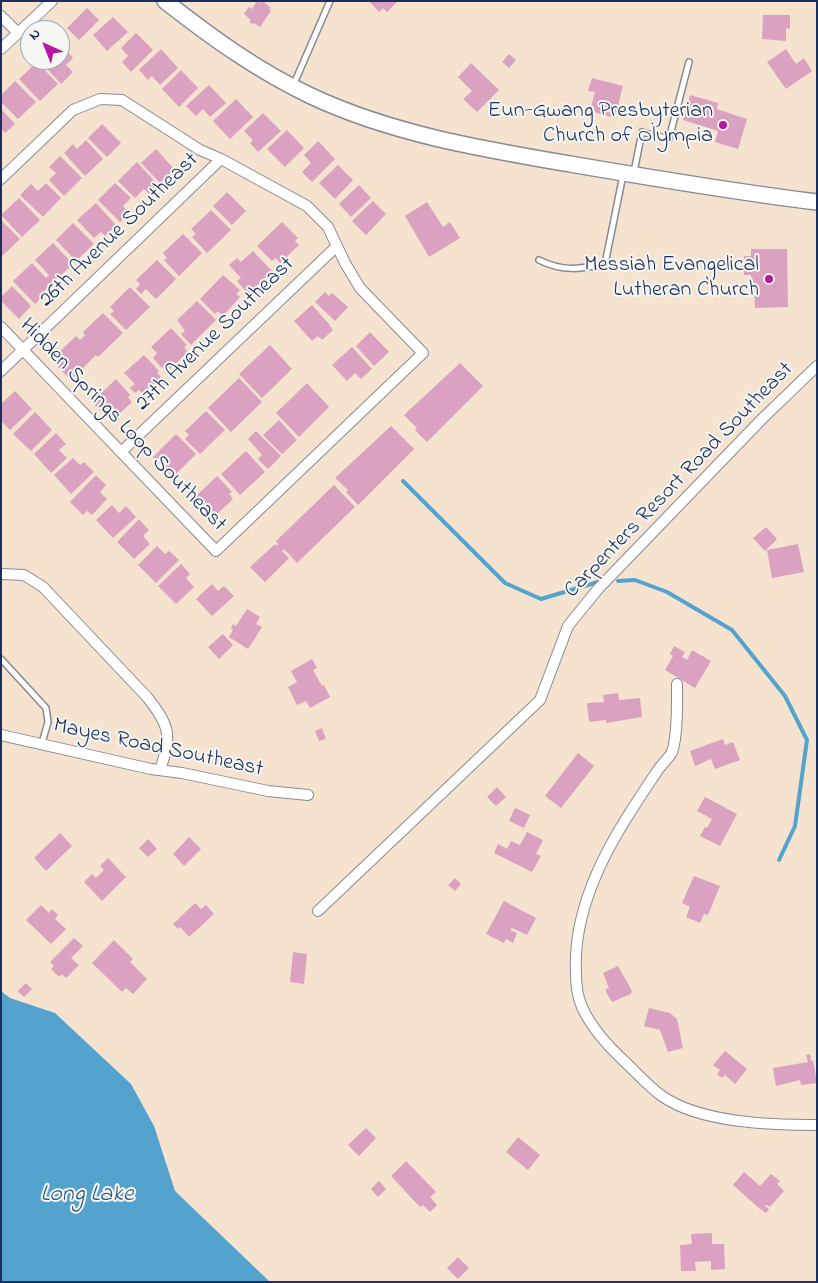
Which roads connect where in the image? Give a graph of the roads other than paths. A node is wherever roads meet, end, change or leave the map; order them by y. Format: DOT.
graph roads {
  1 [pos="52,1"];
  2 [pos="165,1"];
  3 [pos="330,1"];
  4 [pos="1,16"];
  5 [pos="18,33"];
  6 [pos="1,49"];
  7 [pos="689,62"];
  8 [pos="293,87"];
  9 [pos="221,159"];
  10 [pos="628,174"];
  11 [pos="1,179"];
  12 [pos="817,202"];
  13 [pos="337,246"];
  14 [pos="539,260"];
  15 [pos="1,327"];
  16 [pos="24,350"];
  17 [pos="817,366"];
  18 [pos="1,371"];
  19 [pos="121,452"];
  20 [pos="1,574"];
  21 [pos="1,659"];
  22 [pos="677,684"];
  23 [pos="1,735"];
  24 [pos="42,743"];
  25 [pos="160,770"];
  26 [pos="308,795"];
  27 [pos="318,911"];
  28 [pos="817,1125"];
  1 -- 5 [label="street"];
  2 -- 8 [label="street"];
  3 -- 8 [label="lane"];
  4 -- 5 [label="street"];
  5 -- 6 [label="street"];
  7 -- 10 [label="lane"];
  8 -- 10 [label="street"];
  9 -- 11 [label="street, Hidden Springs Loop Southeast"];
  9 -- 13 [label="street, Hidden Springs Loop Southeast"];
  9 -- 16 [label="street, 26th Avenue Southeast"];
  10 -- 12 [label="street"];
  10 -- 14 [label="lane"];
  13 -- 19 [label="street, 27th Avenue Southeast"];
  13 -- 19 [label="street, Hidden Springs Loop Southeast"];
  15 -- 16 [label="street, Hidden Springs Loop Southeast"];
  16 -- 18 [label="street, 26th Avenue Southeast"];
  16 -- 19 [label="street, Hidden Springs Loop Southeast"];
  17 -- 27 [label="street, Carpenters Resort Road Southeast"];
  20 -- 25 [label="street"];
  21 -- 24 [label="lane"];
  22 -- 28 [label="street"];
  23 -- 24 [label="street, Mayes Road Southeast"];
  24 -- 25 [label="street, Mayes Road Southeast"];
  25 -- 26 [label="street, Mayes Road Southeast"];
}
